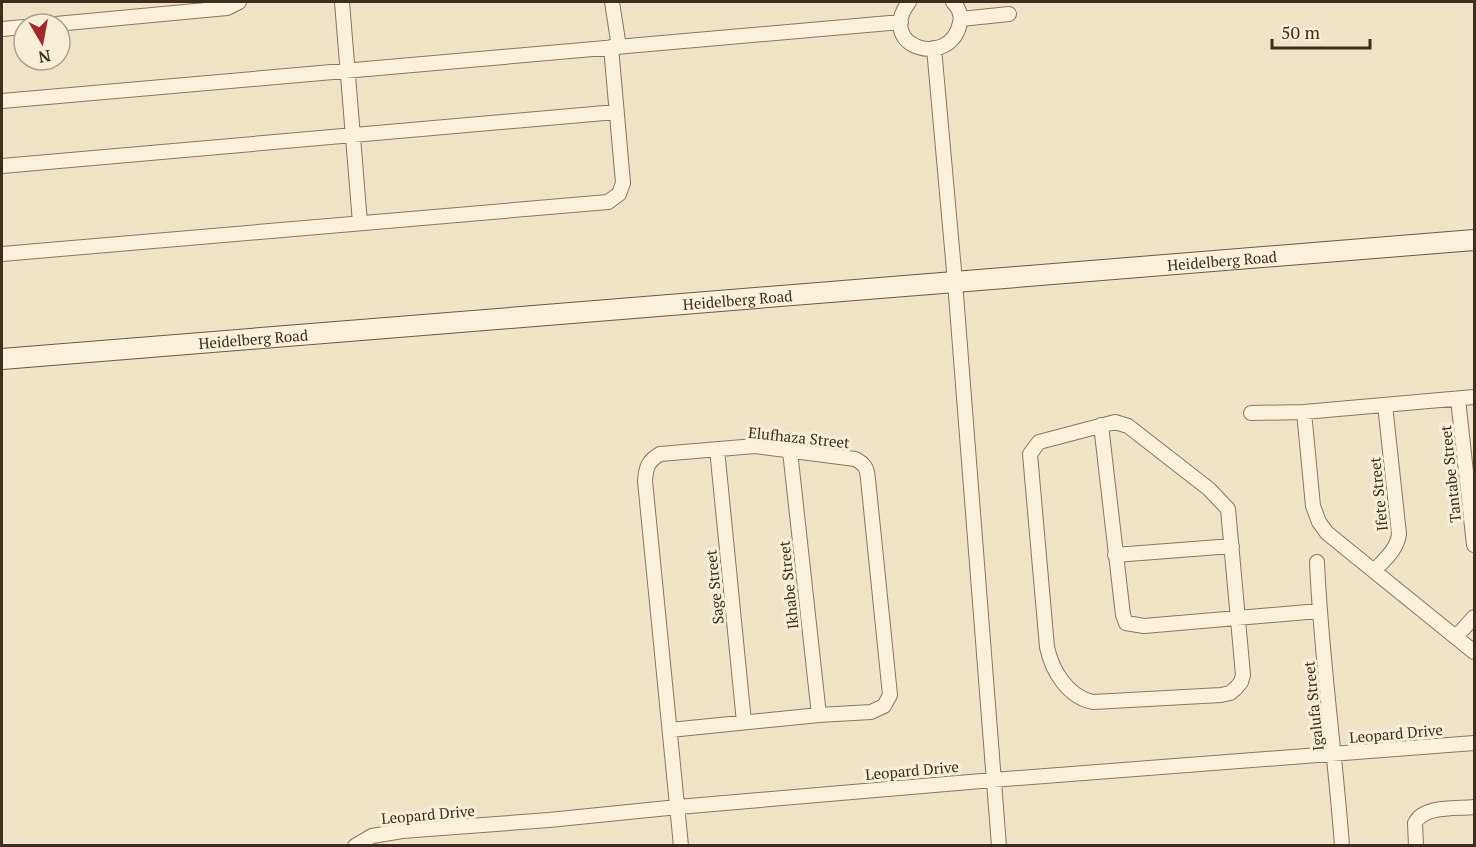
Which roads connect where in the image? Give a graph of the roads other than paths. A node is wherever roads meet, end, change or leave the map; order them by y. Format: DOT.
graph roads {
  1 [pos="239,2"];
  2 [pos="342,2"];
  3 [pos="612,2"];
  4 [pos="909,2"];
  5 [pos="953,2"];
  6 [pos="1009,14"];
  7 [pos="961,19"];
  8 [pos="901,22"];
  9 [pos="72,23"];
  10 [pos="615,47"];
  11 [pos="934,48"];
  12 [pos="348,71"];
  13 [pos="2,101"];
  14 [pos="616,112"];
  15 [pos="353,135"];
  16 [pos="2,166"];
  17 [pos="360,223"];
  18 [pos="1474,240"];
  19 [pos="2,254"];
  20 [pos="956,282"];
  21 [pos="2,359"];
  22 [pos="1474,397"];
  23 [pos="1458,399"];
  24 [pos="1385,405"];
  25 [pos="1304,412"];
  26 [pos="1251,413"];
  27 [pos="1101,425"];
  28 [pos="717,449"];
  29 [pos="790,451"];
  30 [pos="1474,545"];
  31 [pos="1232,546"];
  32 [pos="1115,555"];
  33 [pos="1317,562"];
  34 [pos="1374,571"];
  35 [pos="1319,611"];
  36 [pos="1474,617"];
  37 [pos="1239,618"];
  38 [pos="1456,637"];
  39 [pos="1474,652"];
  40 [pos="819,715"];
  41 [pos="744,722"];
  42 [pos="670,730"];
  43 [pos="1474,743"];
  44 [pos="1335,755"];
  45 [pos="993,780"];
  46 [pos="678,807"];
  47 [pos="1474,807"];
  48 [pos="355,846"];
  49 [pos="681,846"];
  50 [pos="999,846"];
  51 [pos="1342,846"];
  52 [pos="1416,846"];
  1 -- 9 [label="street"];
  2 -- 12 [label="street"];
  3 -- 10 [label="street"];
  4 -- 8 [label="street"];
  5 -- 7 [label="street"];
  6 -- 7 [label="street"];
  7 -- 11 [label="street"];
  8 -- 10 [label="street"];
  8 -- 11 [label="street"];
  10 -- 12 [label="street"];
  10 -- 14 [label="street"];
  11 -- 20 [label="street"];
  12 -- 13 [label="street"];
  12 -- 15 [label="street"];
  14 -- 15 [label="street"];
  14 -- 17 [label="street"];
  15 -- 16 [label="street"];
  15 -- 17 [label="street"];
  17 -- 19 [label="street"];
  18 -- 20 [label="main road, Heidelberg Road"];
  20 -- 21 [label="main road, Heidelberg Road"];
  20 -- 45 [label="street"];
  22 -- 23 [label="street"];
  23 -- 24 [label="street"];
  23 -- 30 [label="street, Tantabe Street"];
  24 -- 25 [label="street"];
  24 -- 34 [label="street, Ifete Street"];
  25 -- 26 [label="street"];
  25 -- 34 [label="street"];
  27 -- 31 [label="street"];
  27 -- 32 [label="street"];
  27 -- 37 [label="street"];
  28 -- 29 [label="street, Elufhaza Street"];
  28 -- 41 [label="street, Sage Street"];
  28 -- 42 [label="street, Elufhaza Street"];
  29 -- 40 [label="street, Ikhabe Street"];
  29 -- 40 [label="street, Elufhaza Street"];
  31 -- 32 [label="street"];
  31 -- 37 [label="street"];
  32 -- 37 [label="street"];
  33 -- 35 [label="street, Igalufa Street"];
  34 -- 38 [label="street"];
  35 -- 37 [label="street"];
  35 -- 44 [label="street, Igalufa Street"];
  36 -- 38 [label="street"];
  38 -- 39 [label="street"];
  40 -- 41 [label="street, Elufhaza Street"];
  41 -- 42 [label="street, Elufhaza Street"];
  42 -- 46 [label="street, Elufhaza Street"];
  43 -- 44 [label="street, Leopard Drive"];
  44 -- 45 [label="street, Leopard Drive"];
  44 -- 51 [label="street, Igalufa Street"];
  45 -- 46 [label="street, Leopard Drive"];
  45 -- 50 [label="street"];
  46 -- 48 [label="street, Leopard Drive"];
  46 -- 49 [label="street, Elufhaza Street"];
  47 -- 52 [label="street"];
}
